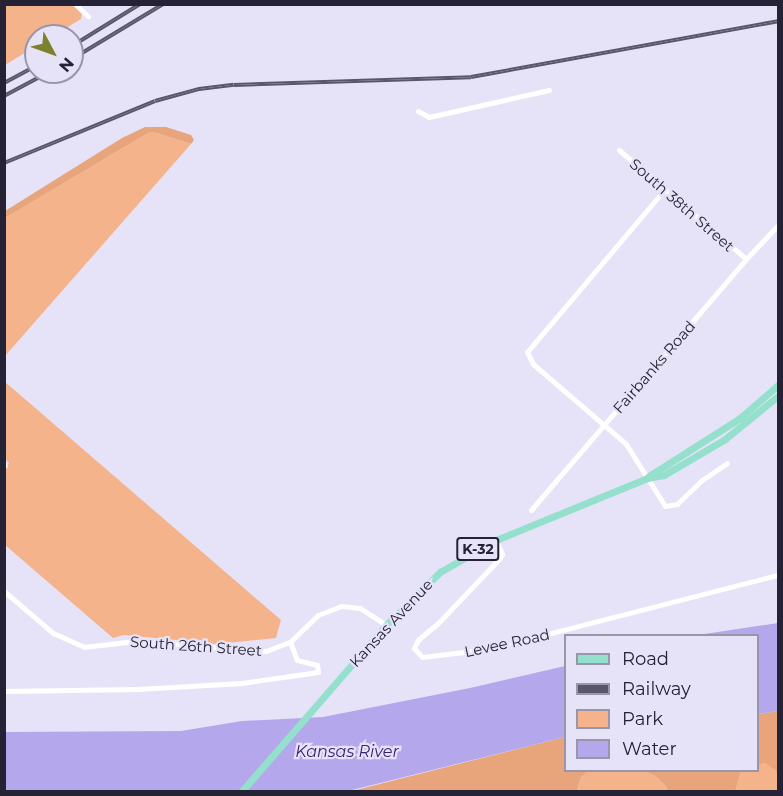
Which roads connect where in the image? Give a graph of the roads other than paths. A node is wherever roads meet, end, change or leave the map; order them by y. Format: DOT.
graph roads {
  1 [pos="75,4"];
  2 [pos="88,16"];
  3 [pos="549,90"];
  4 [pos="418,111"];
  5 [pos="619,150"];
  6 [pos="664,190"];
  7 [pos="778,227"];
  8 [pos="746,260"];
  9 [pos="778,385"];
  10 [pos="778,396"];
  11 [pos="604,425"];
  12 [pos="727,463"];
  13 [pos="647,478"];
  14 [pos="531,510"];
  15 [pos="496,540"];
  16 [pos="778,575"];
  17 [pos="4,591"];
  18 [pos="386,626"];
  19 [pos="290,642"];
  20 [pos="4,691"];
  21 [pos="241,792"];
  1 -- 2 [label="street"];
  3 -- 4 [label="street"];
  5 -- 6 [label="street, South 38th Street"];
  6 -- 8 [label="street, South 38th Street"];
  6 -- 11 [label="street"];
  7 -- 8 [label="street, Fairbanks Road"];
  8 -- 11 [label="street, Fairbanks Road"];
  9 -- 13 [label="main road, Kansas Avenue / K-32"];
  10 -- 13 [label="main road, Kansas Avenue / K-32"];
  11 -- 13 [label="street"];
  11 -- 14 [label="street, Fairbanks Road"];
  12 -- 13 [label="street"];
  13 -- 15 [label="main road, Kansas Avenue / K-32"];
  15 -- 16 [label="street, Levee Road"];
  15 -- 18 [label="main road, Kansas Avenue / K-32"];
  17 -- 19 [label="street, South 26th Street"];
  18 -- 19 [label="street, South 26th Street"];
  18 -- 21 [label="main road, Kansas Avenue / K-32"];
  19 -- 20 [label="street"];
}
